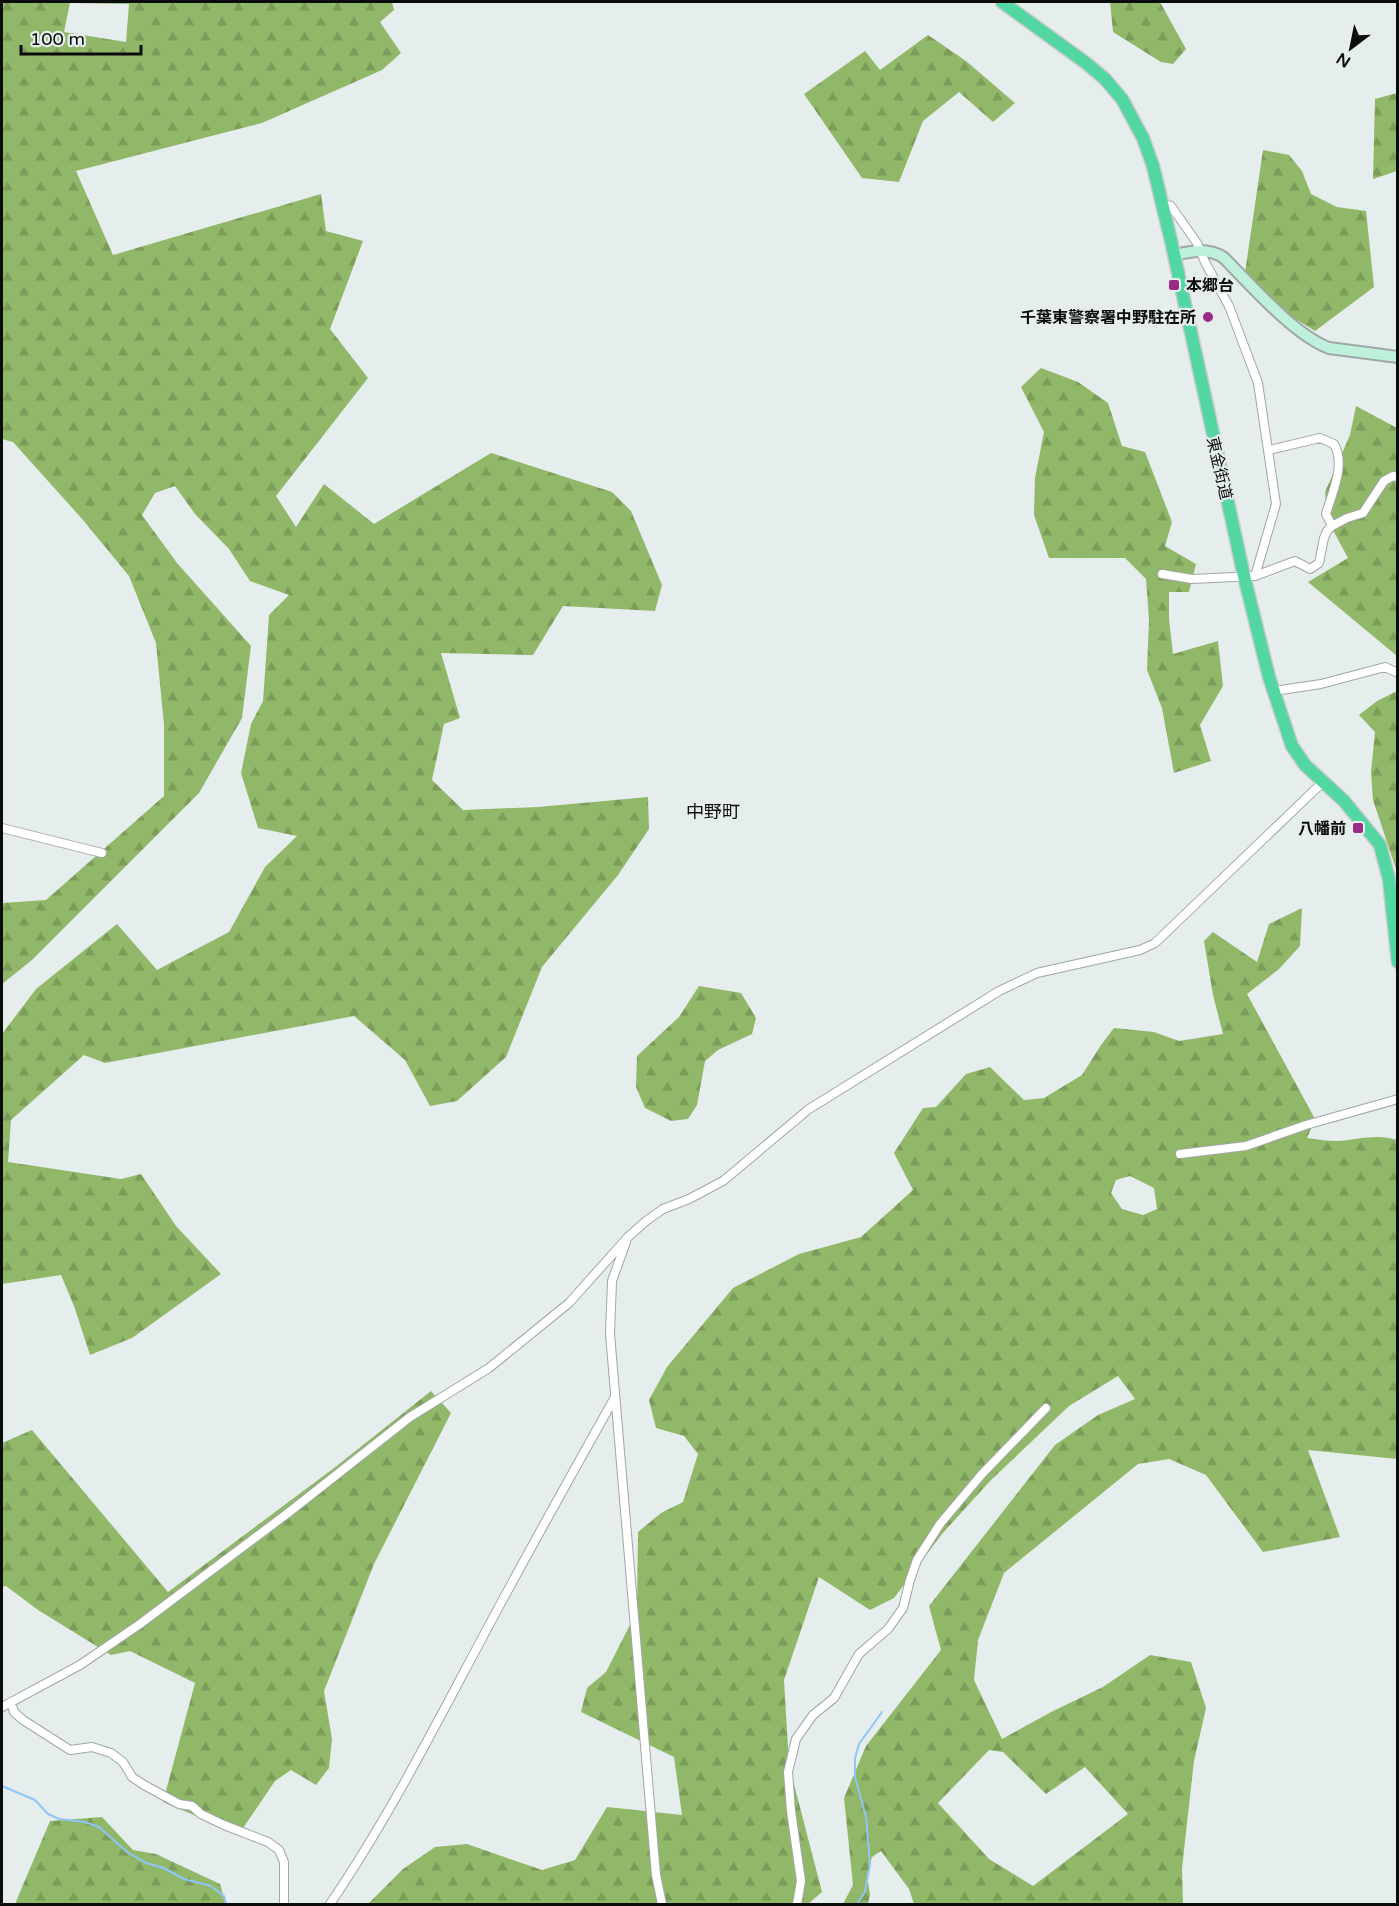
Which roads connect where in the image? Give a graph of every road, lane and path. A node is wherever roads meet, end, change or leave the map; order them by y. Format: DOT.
graph roads {
  1 [pos="1002,2"];
  2 [pos="1162,204"];
  3 [pos="1199,250"];
  4 [pos="1174,255"];
  5 [pos="1398,357"];
  6 [pos="1269,450"];
  7 [pos="1398,477"];
  8 [pos="1332,526"];
  9 [pos="1162,574"];
  10 [pos="1250,576"];
  11 [pos="1398,673"];
  12 [pos="1274,691"];
  13 [pos="1323,782"];
  14 [pos="2,828"];
  15 [pos="102,853"];
  16 [pos="1398,962"];
  17 [pos="1398,1100"];
  18 [pos="1180,1154"];
  19 [pos="628,1237"];
  20 [pos="616,1396"];
  21 [pos="1046,1408"];
  22 [pos="10,1702"];
  23 [pos="2,1707"];
  24 [pos="284,1905"];
  25 [pos="330,1905"];
  26 [pos="662,1905"];
  27 [pos="797,1905"];
  1 -- 2 [label="highway, 東金街道"];
  2 -- 3 [label="street"];
  2 -- 4 [label="highway, 東金街道"];
  3 -- 4 [label="main road"];
  3 -- 5 [label="main road"];
  3 -- 6 [label="street"];
  4 -- 10 [label="highway, 東金街道"];
  6 -- 8 [label="street"];
  6 -- 10 [label="street"];
  7 -- 8 [label="street"];
  8 -- 10 [label="street"];
  9 -- 10 [label="street"];
  10 -- 12 [label="highway, 東金街道"];
  11 -- 12 [label="street"];
  12 -- 13 [label="highway, 東金街道"];
  13 -- 16 [label="highway, 東金街道"];
  13 -- 19 [label="street"];
  14 -- 15 [label="street"];
  17 -- 18 [label="street"];
  19 -- 20 [label="street"];
  19 -- 22 [label="street"];
  20 -- 25 [label="street"];
  20 -- 26 [label="street"];
  21 -- 27 [label="street"];
  22 -- 23 [label="street"];
  22 -- 24 [label="street"];
}
